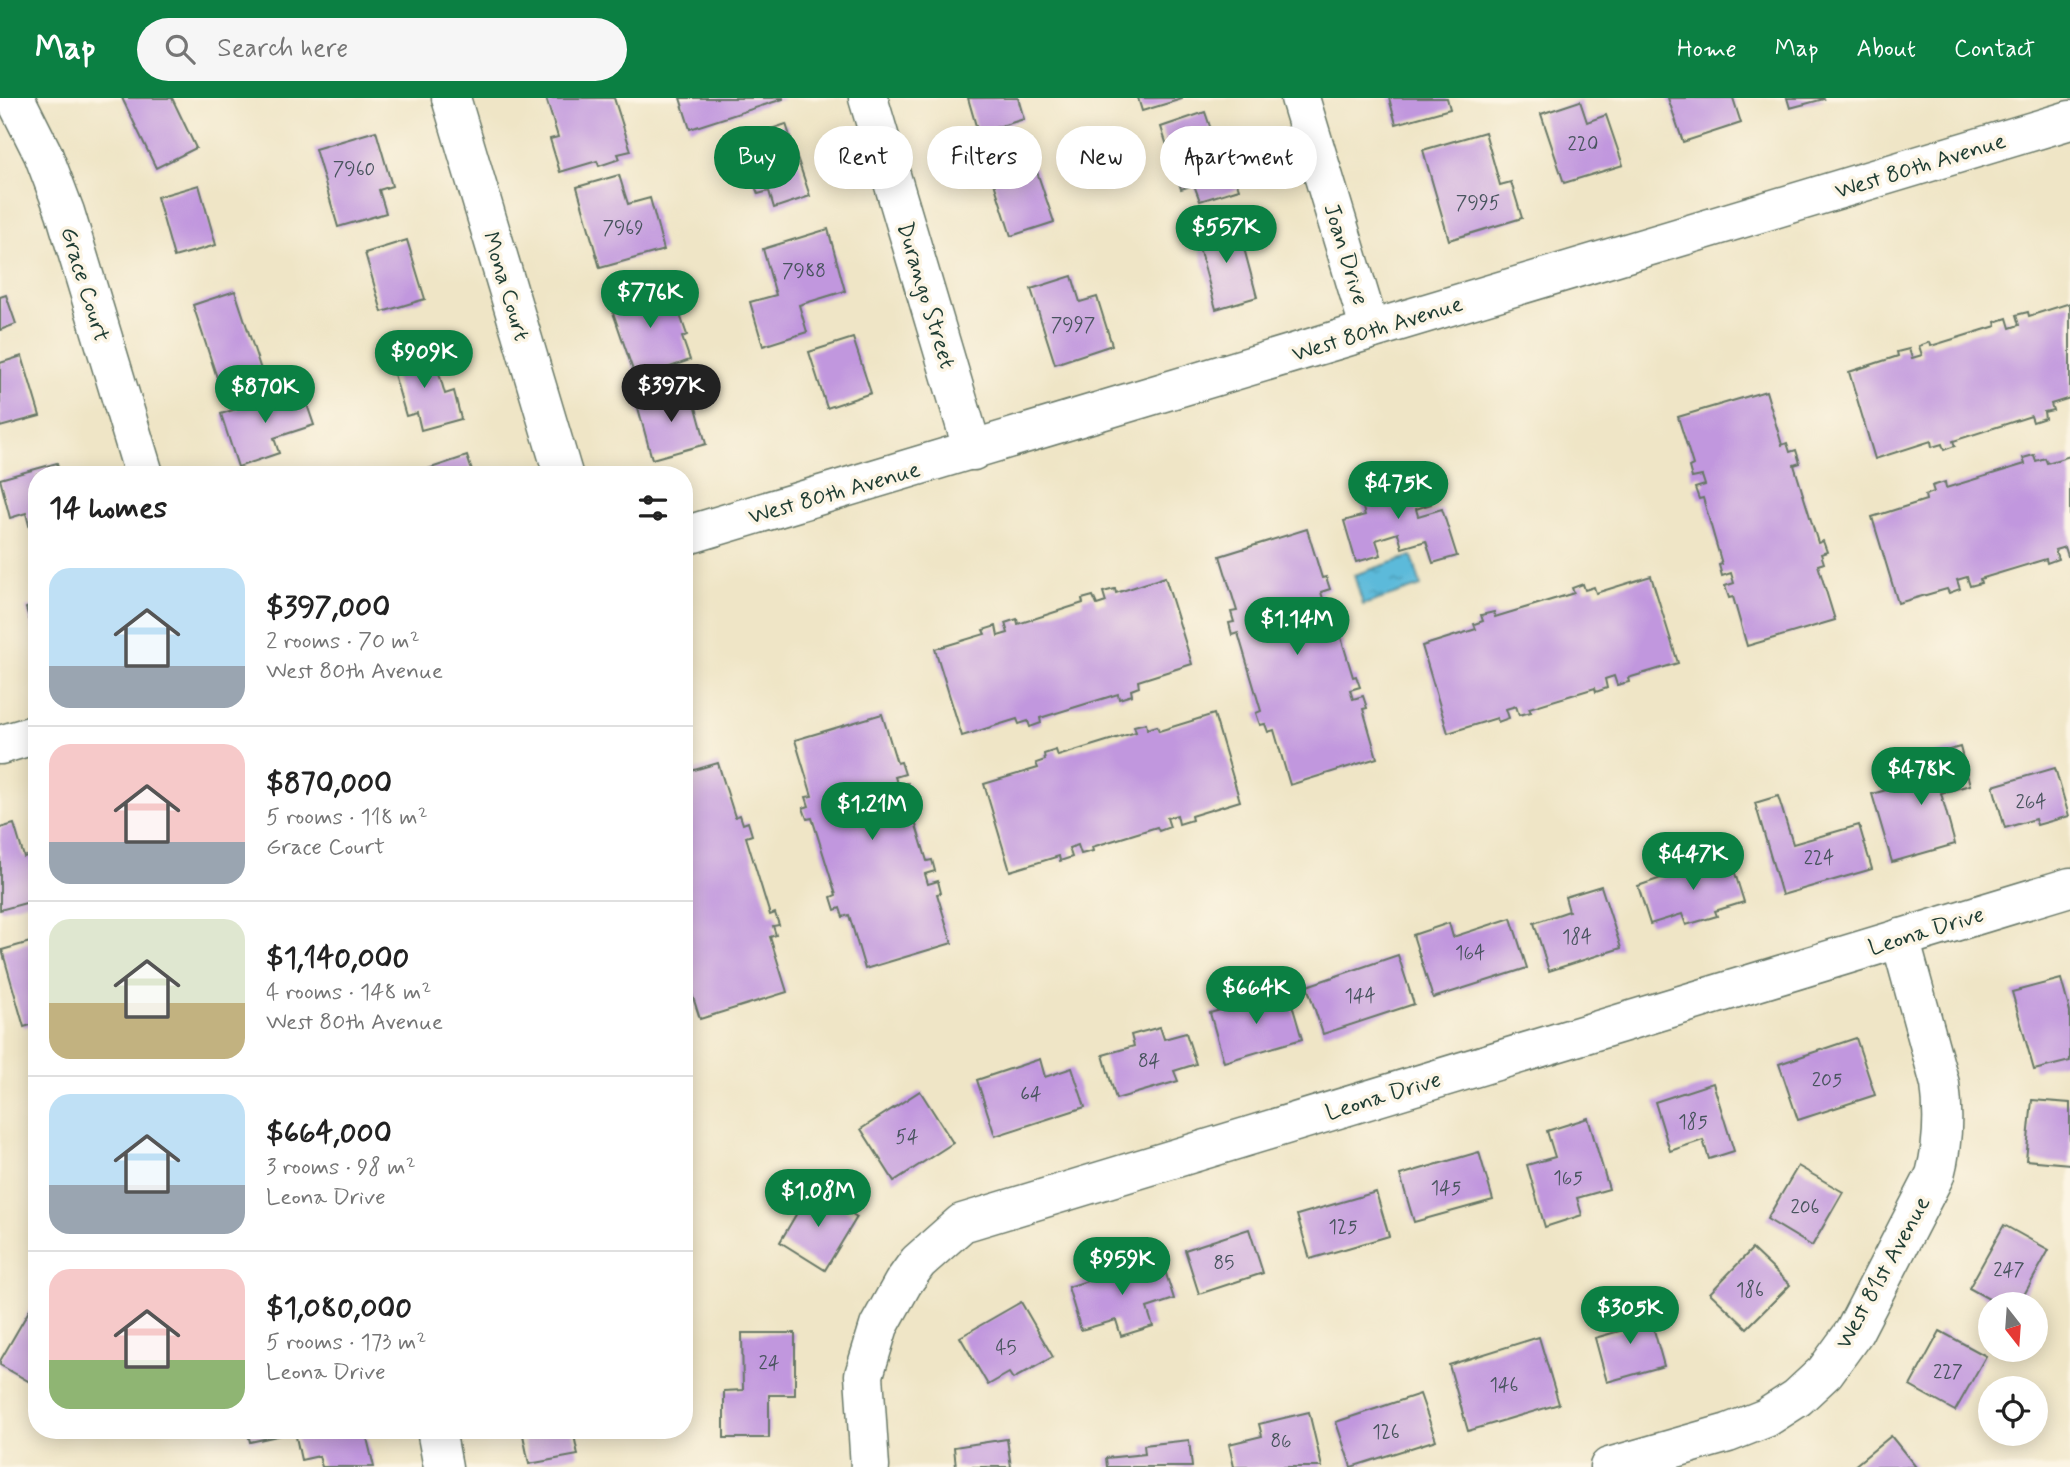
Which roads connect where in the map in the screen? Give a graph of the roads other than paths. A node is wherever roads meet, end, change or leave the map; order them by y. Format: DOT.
graph roads {
  1 [pos="15,98"];
  2 [pos="451,98"];
  3 [pos="868,98"];
  4 [pos="1300,98"];
  5 [pos="2070,120"];
  6 [pos="1370,330"];
  7 [pos="973,451"];
  8 [pos="142,466"];
  9 [pos="561,466"];
  10 [pos="693,534"];
  11 [pos="28,737"];
  12 [pos="0,745"];
  13 [pos="2070,887"];
  14 [pos="1900,938"];
  15 [pos="438,1439"];
  16 [pos="443,1467"];
  17 [pos="870,1467"];
  18 [pos="1609,1467"];
  1 -- 8 [label="street, Grace Court"];
  2 -- 9 [label="street, Mona Court"];
  3 -- 7 [label="street, Durango Street"];
  4 -- 6 [label="street, Joan Drive"];
  5 -- 6 [label="street, West 80th Avenue"];
  6 -- 7 [label="street, West 80th Avenue"];
  7 -- 10 [label="street, West 80th Avenue"];
  11 -- 12 [label="street"];
  13 -- 14 [label="street, Leona Drive"];
  14 -- 17 [label="street, Leona Drive"];
  14 -- 18 [label="street, West 81st Avenue"];
  15 -- 16 [label="street"];
}
